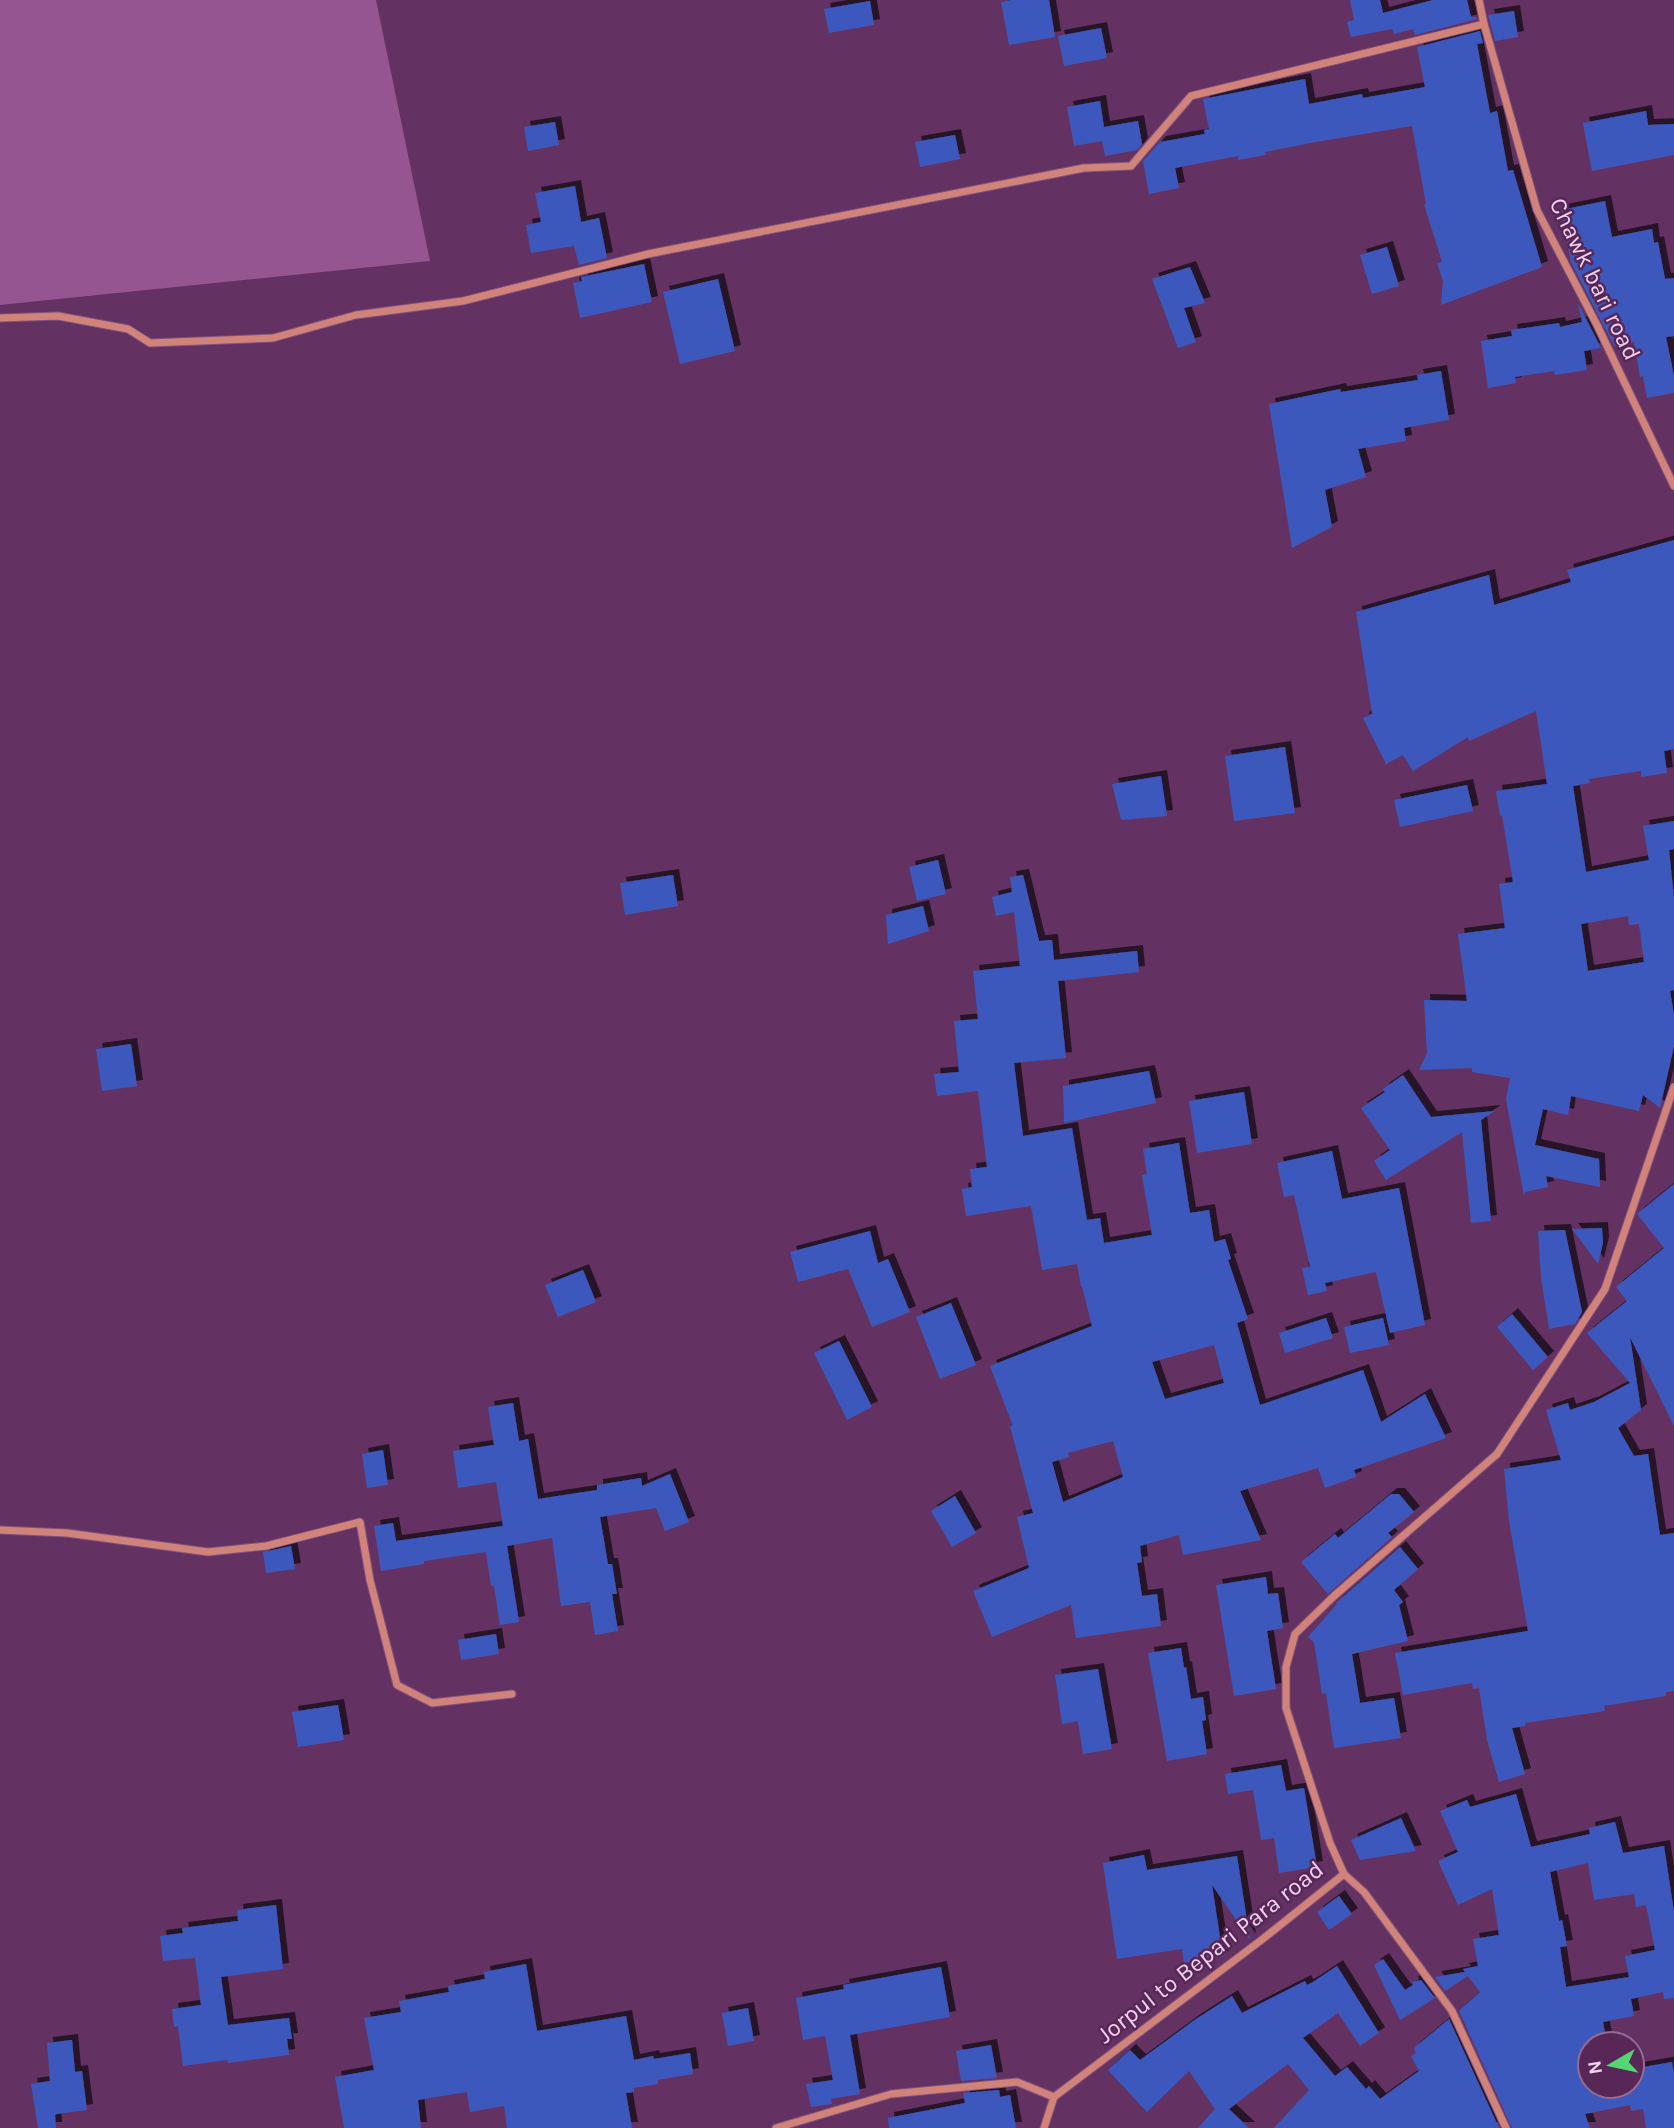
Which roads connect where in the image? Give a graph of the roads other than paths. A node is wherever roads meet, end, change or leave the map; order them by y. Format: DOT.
graph roads {
  1 [pos="1479,0"];
  2 [pos="1484,24"];
  3 [pos="0,318"];
  4 [pos="1674,486"];
  5 [pos="1674,1087"];
  6 [pos="0,1530"];
  7 [pos="512,1694"];
  8 [pos="1343,1874"];
  9 [pos="1054,2097"];
  10 [pos="776,2128"];
  11 [pos="1044,2128"];
  12 [pos="1506,2128"];
  1 -- 2 [label="street, Chawk bari road"];
  2 -- 3 [label="street"];
  2 -- 4 [label="street, Chawk bari road"];
  5 -- 8 [label="street, Jorpul to Bepari Para road"];
  6 -- 7 [label="street"];
  8 -- 9 [label="street, Jorpul to Bepari Para road"];
  8 -- 12 [label="street"];
  9 -- 10 [label="street"];
  9 -- 11 [label="street"];
}
